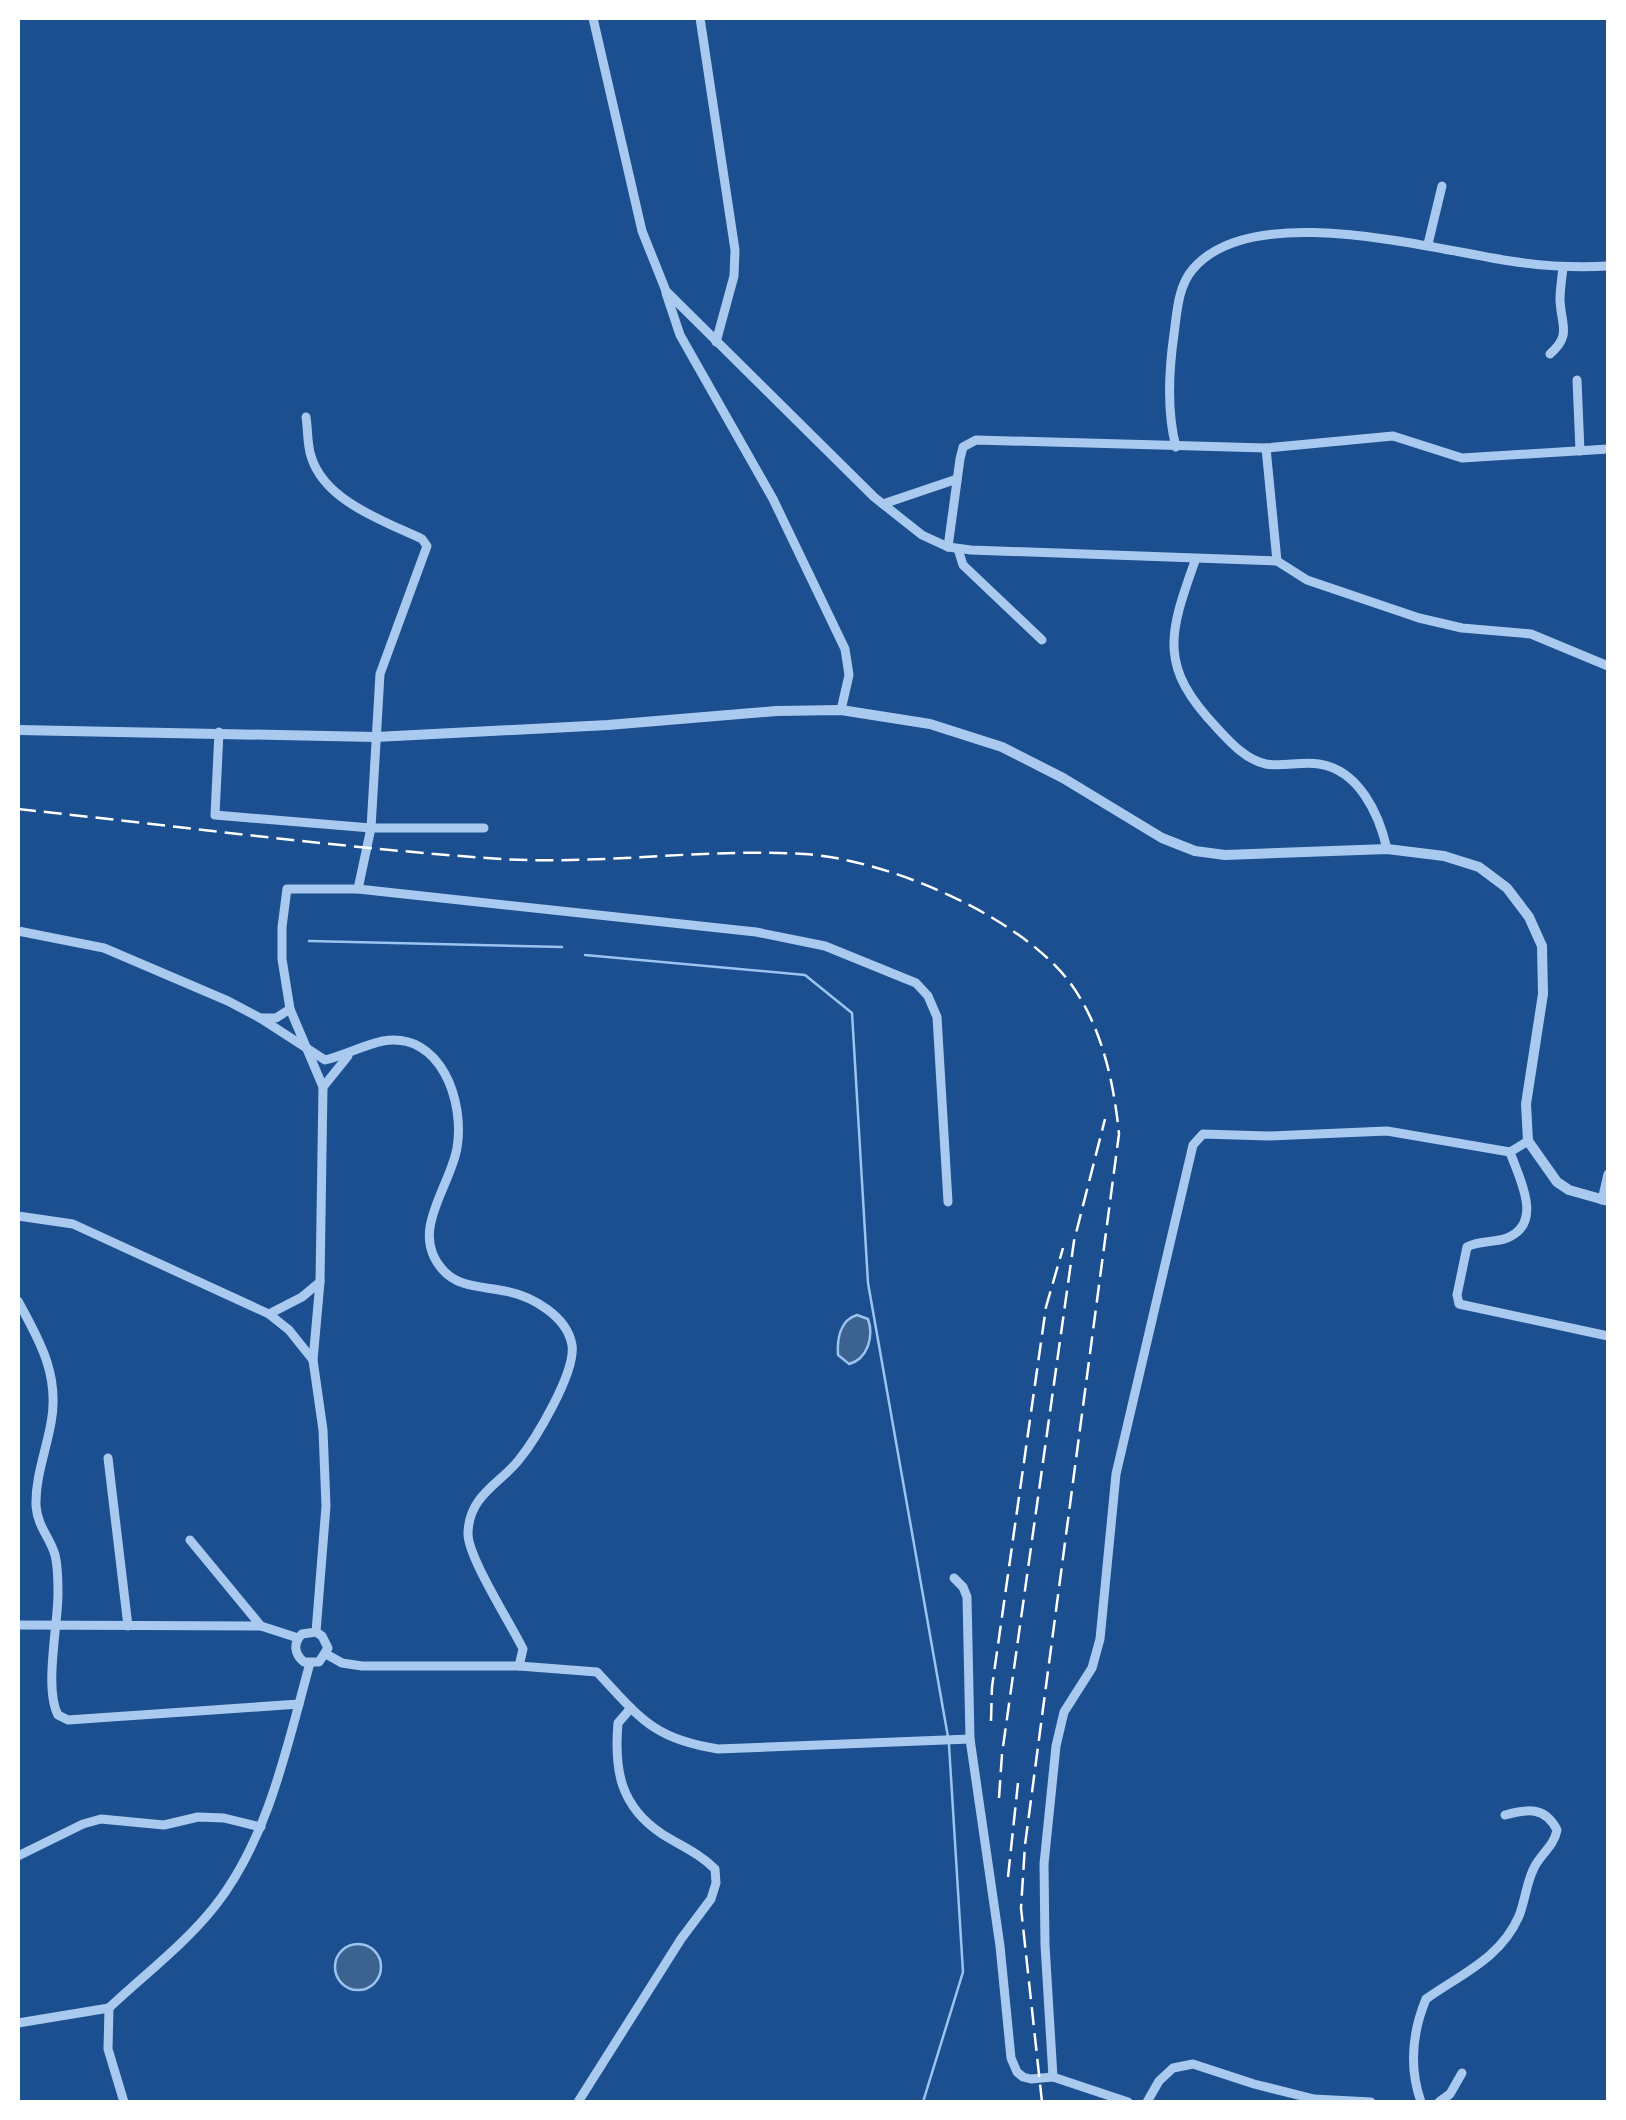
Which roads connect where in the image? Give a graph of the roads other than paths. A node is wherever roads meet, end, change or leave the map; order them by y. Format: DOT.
graph roads {
  1 [pos="593,18"];
  2 [pos="700,18"];
  3 [pos="1442,186"];
  4 [pos="1428,244"];
  5 [pos="1608,266"];
  6 [pos="1563,267"];
  7 [pos="666,291"];
  8 [pos="716,342"];
  9 [pos="1550,354"];
  10 [pos="1577,380"];
  11 [pos="306,417"];
  12 [pos="1176,447"];
  13 [pos="1266,448"];
  14 [pos="1608,448"];
  15 [pos="1580,450"];
  16 [pos="957,478"];
  17 [pos="883,504"];
  18 [pos="953,548"];
  19 [pos="1195,560"];
  20 [pos="1278,561"];
  21 [pos="1042,640"];
  22 [pos="1608,666"];
  23 [pos="841,710"];
  24 [pos="18,730"];
  25 [pos="220,732"];
  26 [pos="376,737"];
  27 [pos="371,828"];
  28 [pos="484,828"];
  29 [pos="1388,848"];
  30 [pos="358,889"];
  31 [pos="18,931"];
  32 [pos="290,1009"];
  33 [pos="260,1018"];
  34 [pos="307,1048"];
  35 [pos="350,1054"];
  36 [pos="323,1087"];
  37 [pos="1528,1141"];
  38 [pos="1510,1152"];
  39 [pos="1608,1174"];
  40 [pos="1606,1201"];
  41 [pos="948,1202"];
  42 [pos="18,1216"];
  43 [pos="320,1282"];
  44 [pos="18,1301"];
  45 [pos="269,1314"];
  46 [pos="1608,1336"];
  47 [pos="313,1360"];
  48 [pos="108,1458"];
  49 [pos="190,1540"];
  50 [pos="954,1578"];
  51 [pos="18,1625"];
  52 [pos="56,1625"];
  53 [pos="128,1626"];
  54 [pos="260,1626"];
  55 [pos="316,1632"];
  56 [pos="298,1638"];
  57 [pos="326,1654"];
  58 [pos="310,1664"];
  59 [pos="519,1666"];
  60 [pos="298,1704"];
  61 [pos="631,1708"];
  62 [pos="970,1739"];
  63 [pos="1505,1815"];
  64 [pos="260,1827"];
  65 [pos="18,1856"];
  66 [pos="109,2008"];
  67 [pos="18,2023"];
  68 [pos="1462,2073"];
  69 [pos="1053,2076"];
  70 [pos="124,2102"];
  71 [pos="578,2102"];
  72 [pos="1128,2102"];
  73 [pos="1147,2102"];
  74 [pos="1371,2102"];
  75 [pos="1421,2102"];
  76 [pos="1438,2102"];
  1 -- 7 [label="street"];
  2 -- 8 [label="street"];
  3 -- 4 [label="street"];
  4 -- 6 [label="street"];
  4 -- 12 [label="street"];
  5 -- 6 [label="street"];
  6 -- 9 [label="street"];
  7 -- 8 [label="street"];
  7 -- 23 [label="street"];
  8 -- 17 [label="street"];
  10 -- 15 [label="street"];
  11 -- 26 [label="street"];
  12 -- 13 [label="street"];
  12 -- 16 [label="street"];
  13 -- 15 [label="street"];
  13 -- 20 [label="street"];
  14 -- 15 [label="street"];
  16 -- 17 [label="street"];
  16 -- 18 [label="street"];
  17 -- 18 [label="street"];
  18 -- 19 [label="street"];
  18 -- 21 [label="street"];
  19 -- 20 [label="street"];
  19 -- 29 [label="street"];
  20 -- 22 [label="street"];
  23 -- 26 [label="street"];
  23 -- 29 [label="street"];
  24 -- 25 [label="street"];
  25 -- 26 [label="street"];
  25 -- 27 [label="street"];
  26 -- 27 [label="street"];
  27 -- 28 [label="street"];
  27 -- 30 [label="street"];
  29 -- 37 [label="street"];
  30 -- 32 [label="street"];
  30 -- 41 [label="street"];
  31 -- 33 [label="street"];
  32 -- 33 [label="street"];
  32 -- 34 [label="street"];
  33 -- 34 [label="street"];
  34 -- 35 [label="street"];
  34 -- 36 [label="street"];
  35 -- 36 [label="street"];
  35 -- 59 [label="street"];
  36 -- 43 [label="street"];
  37 -- 38 [label="street"];
  37 -- 40 [label="street"];
  38 -- 46 [label="street"];
  38 -- 69 [label="street"];
  39 -- 40 [label="street"];
  42 -- 45 [label="street"];
  43 -- 45 [label="street"];
  43 -- 47 [label="street"];
  44 -- 52 [label="street"];
  45 -- 47 [label="street"];
  47 -- 55 [label="street"];
  48 -- 53 [label="street"];
  49 -- 54 [label="street"];
  50 -- 62 [label="street"];
  51 -- 52 [label="street"];
  52 -- 53 [label="street"];
  52 -- 60 [label="street"];
  53 -- 54 [label="street"];
  54 -- 56 [label="street"];
  55 -- 56 [label="street"];
  55 -- 57 [label="street"];
  56 -- 58 [label="street"];
  57 -- 58 [label="street"];
  57 -- 59 [label="street"];
  58 -- 60 [label="street"];
  59 -- 61 [label="street"];
  60 -- 64 [label="street"];
  61 -- 62 [label="street"];
  61 -- 71 [label="street"];
  62 -- 69 [label="street"];
  63 -- 75 [label="street"];
  64 -- 65 [label="street"];
  64 -- 66 [label="street"];
  66 -- 67 [label="street"];
  66 -- 70 [label="street"];
  68 -- 76 [label="street"];
  69 -- 72 [label="street"];
  73 -- 74 [label="street"];
}
